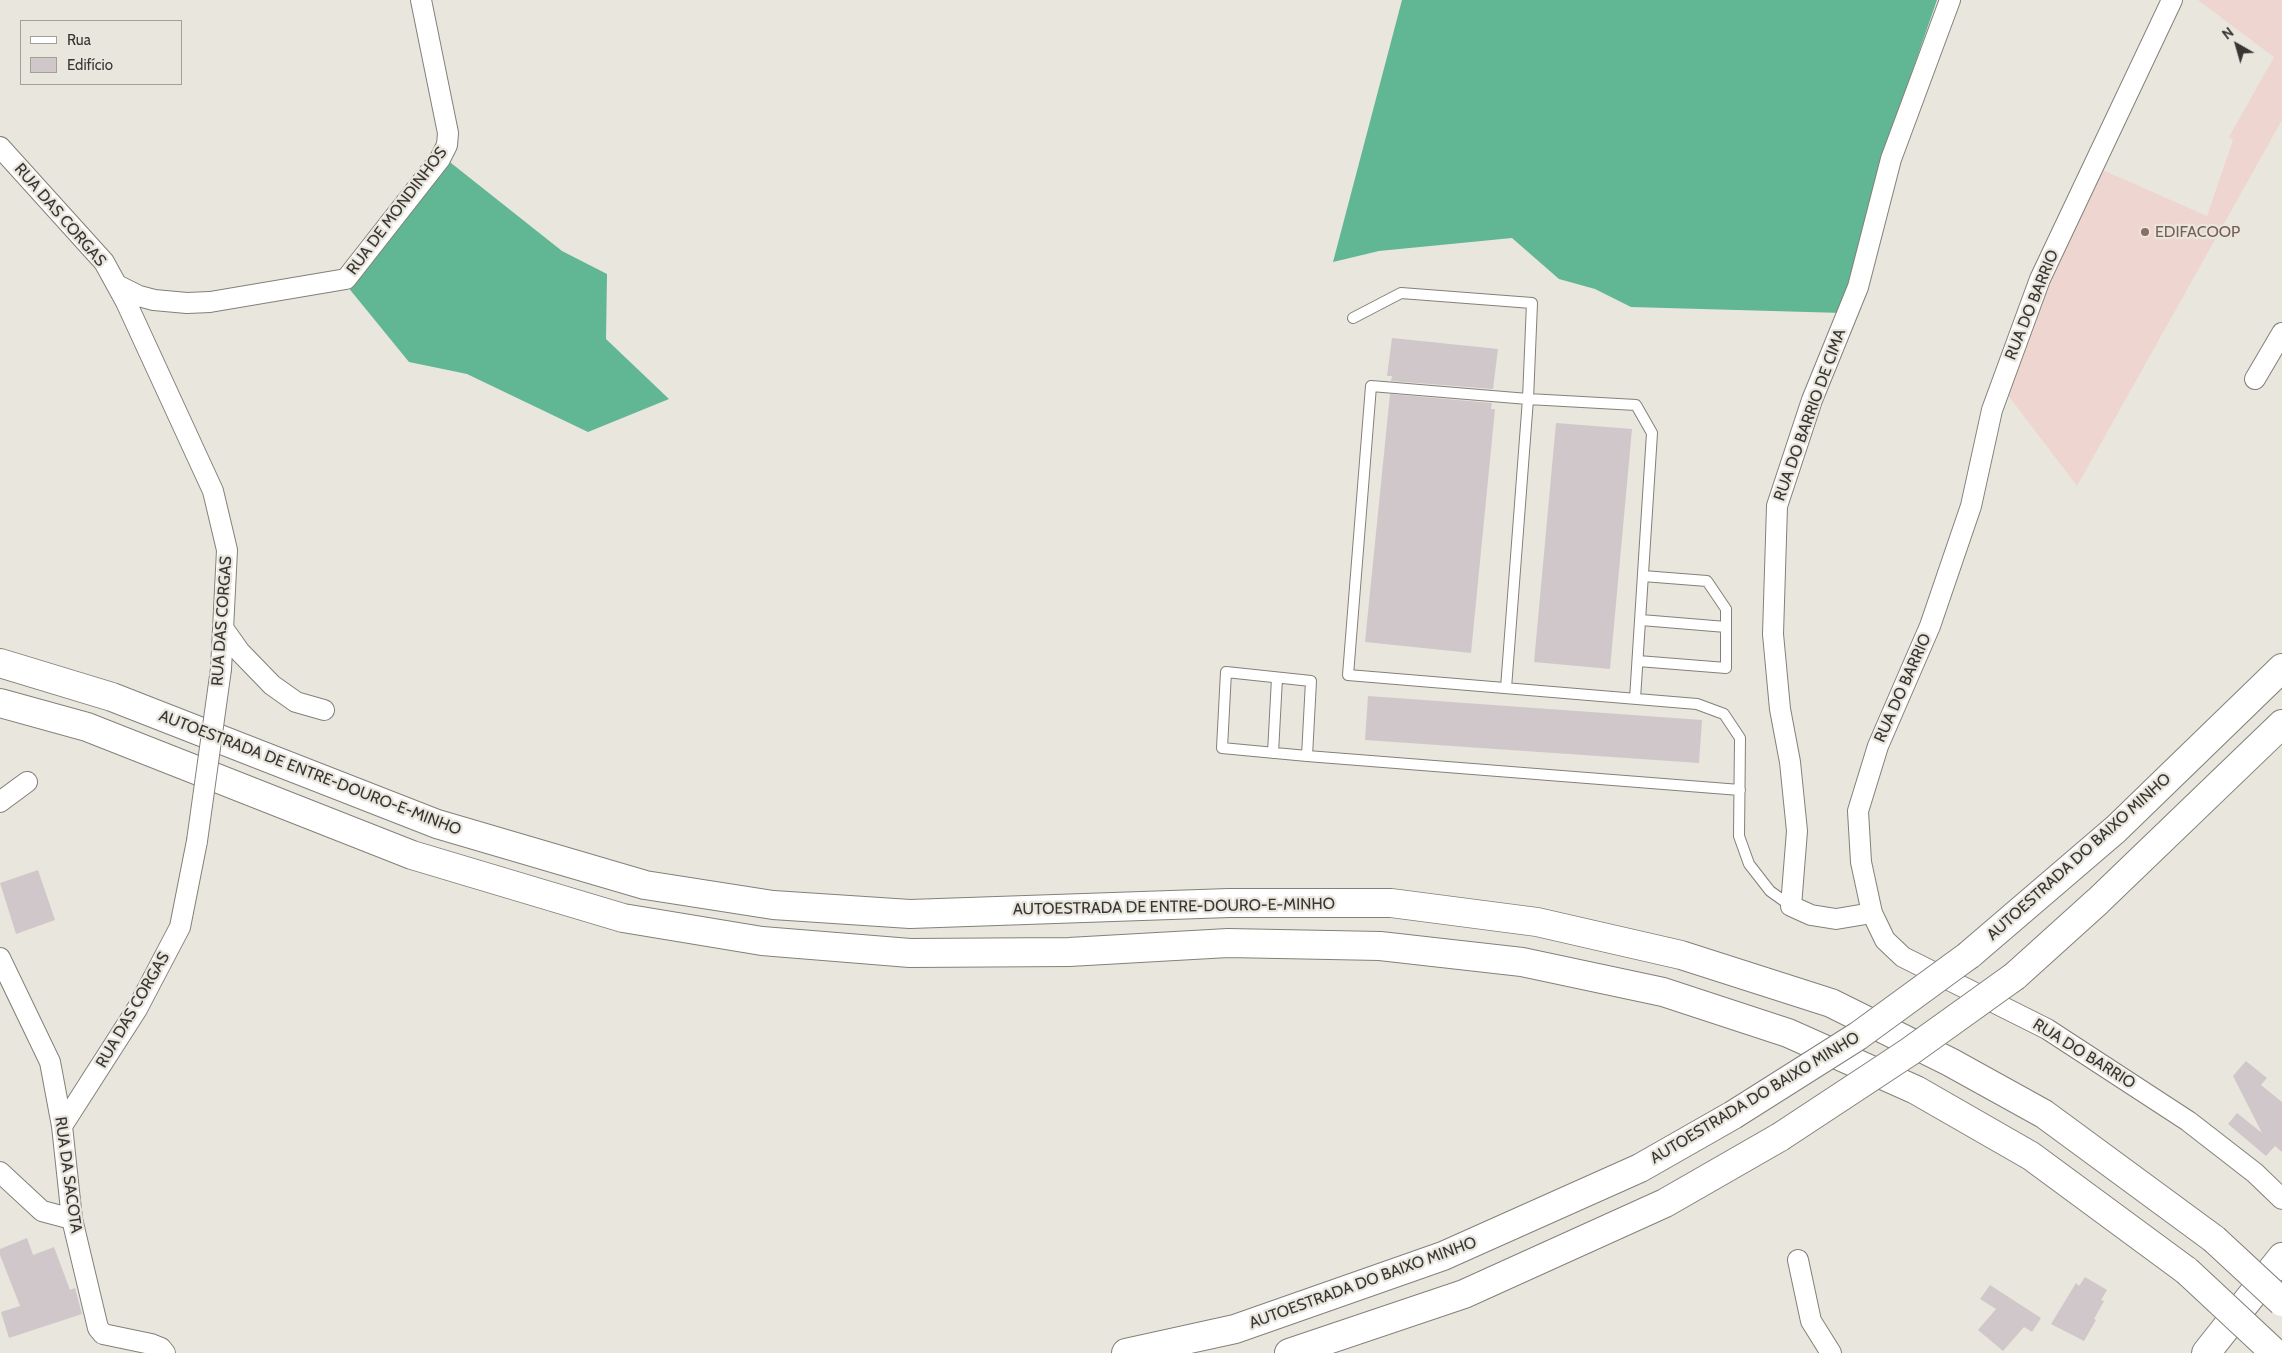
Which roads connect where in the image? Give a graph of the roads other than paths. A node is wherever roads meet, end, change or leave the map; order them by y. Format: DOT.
graph roads {
  1 [pos="421,0"];
  2 [pos="1950,0"];
  3 [pos="2172,0"];
  4 [pos="0,147"];
  5 [pos="116,285"];
  6 [pos="1353,318"];
  7 [pos="2282,333"];
  8 [pos="2254,379"];
  9 [pos="1528,399"];
  10 [pos="1643,576"];
  11 [pos="1640,620"];
  12 [pos="1726,627"];
  13 [pos="223,628"];
  14 [pos="1638,661"];
  15 [pos="0,663"];
  16 [pos="2282,668"];
  17 [pos="1278,678"];
  18 [pos="1506,688"];
  19 [pos="1636,699"];
  20 [pos="0,703"];
  21 [pos="324,710"];
  22 [pos="2282,724"];
  23 [pos="1273,753"];
  24 [pos="1307,756"];
  25 [pos="27,782"];
  26 [pos="1740,790"];
  27 [pos="0,802"];
  28 [pos="1791,906"];
  29 [pos="1872,913"];
  30 [pos="0,958"];
  31 [pos="62,1126"];
  32 [pos="0,1172"];
  33 [pos="2282,1199"];
  34 [pos="72,1219"];
  35 [pos="2282,1257"];
  36 [pos="1798,1260"];
  37 [pos="2282,1302"];
  38 [pos="165,1353"];
  39 [pos="1126,1353"];
  40 [pos="1289,1353"];
  41 [pos="1831,1353"];
  42 [pos="2206,1353"];
  43 [pos="2275,1353"];
  1 -- 5 [label="street, RUA DE MONDINHOS"];
  2 -- 28 [label="street, RUA DO BARRIO DE CIMA"];
  3 -- 29 [label="street, RUA DO BARRIO"];
  4 -- 5 [label="street, RUA DAS CORGAS"];
  5 -- 13 [label="street, RUA DAS CORGAS"];
  6 -- 9 [label="lane"];
  7 -- 8 [label="street"];
  9 -- 10 [label="lane"];
  9 -- 18 [label="lane"];
  9 -- 18 [label="lane"];
  10 -- 11 [label="lane"];
  10 -- 12 [label="lane"];
  11 -- 12 [label="lane"];
  11 -- 14 [label="lane"];
  12 -- 14 [label="lane"];
  13 -- 21 [label="street"];
  13 -- 31 [label="street, RUA DAS CORGAS, bridge"];
  14 -- 19 [label="lane"];
  15 -- 37 [label="main road, AUTOESTRADA DE ENTRE-DOURO-E-MINHO, bridge"];
  16 -- 39 [label="main road, AUTOESTRADA DO BAIXO MINHO, bridge"];
  17 -- 23 [label="lane"];
  17 -- 23 [label="lane"];
  17 -- 24 [label="lane"];
  18 -- 19 [label="lane"];
  19 -- 26 [label="lane"];
  20 -- 43 [label="main road, bridge"];
  22 -- 40 [label="main road, bridge"];
  23 -- 24 [label="lane"];
  24 -- 26 [label="lane"];
  25 -- 27 [label="street"];
  26 -- 28 [label="lane"];
  28 -- 29 [label="street"];
  29 -- 33 [label="street, RUA DO BARRIO"];
  30 -- 31 [label="street, RUA DA SACOTA"];
  31 -- 34 [label="street, RUA DA SACOTA"];
  32 -- 34 [label="street"];
  34 -- 38 [label="street, RUA DA SACOTA"];
  35 -- 42 [label="main road"];
  36 -- 41 [label="street"];
}
